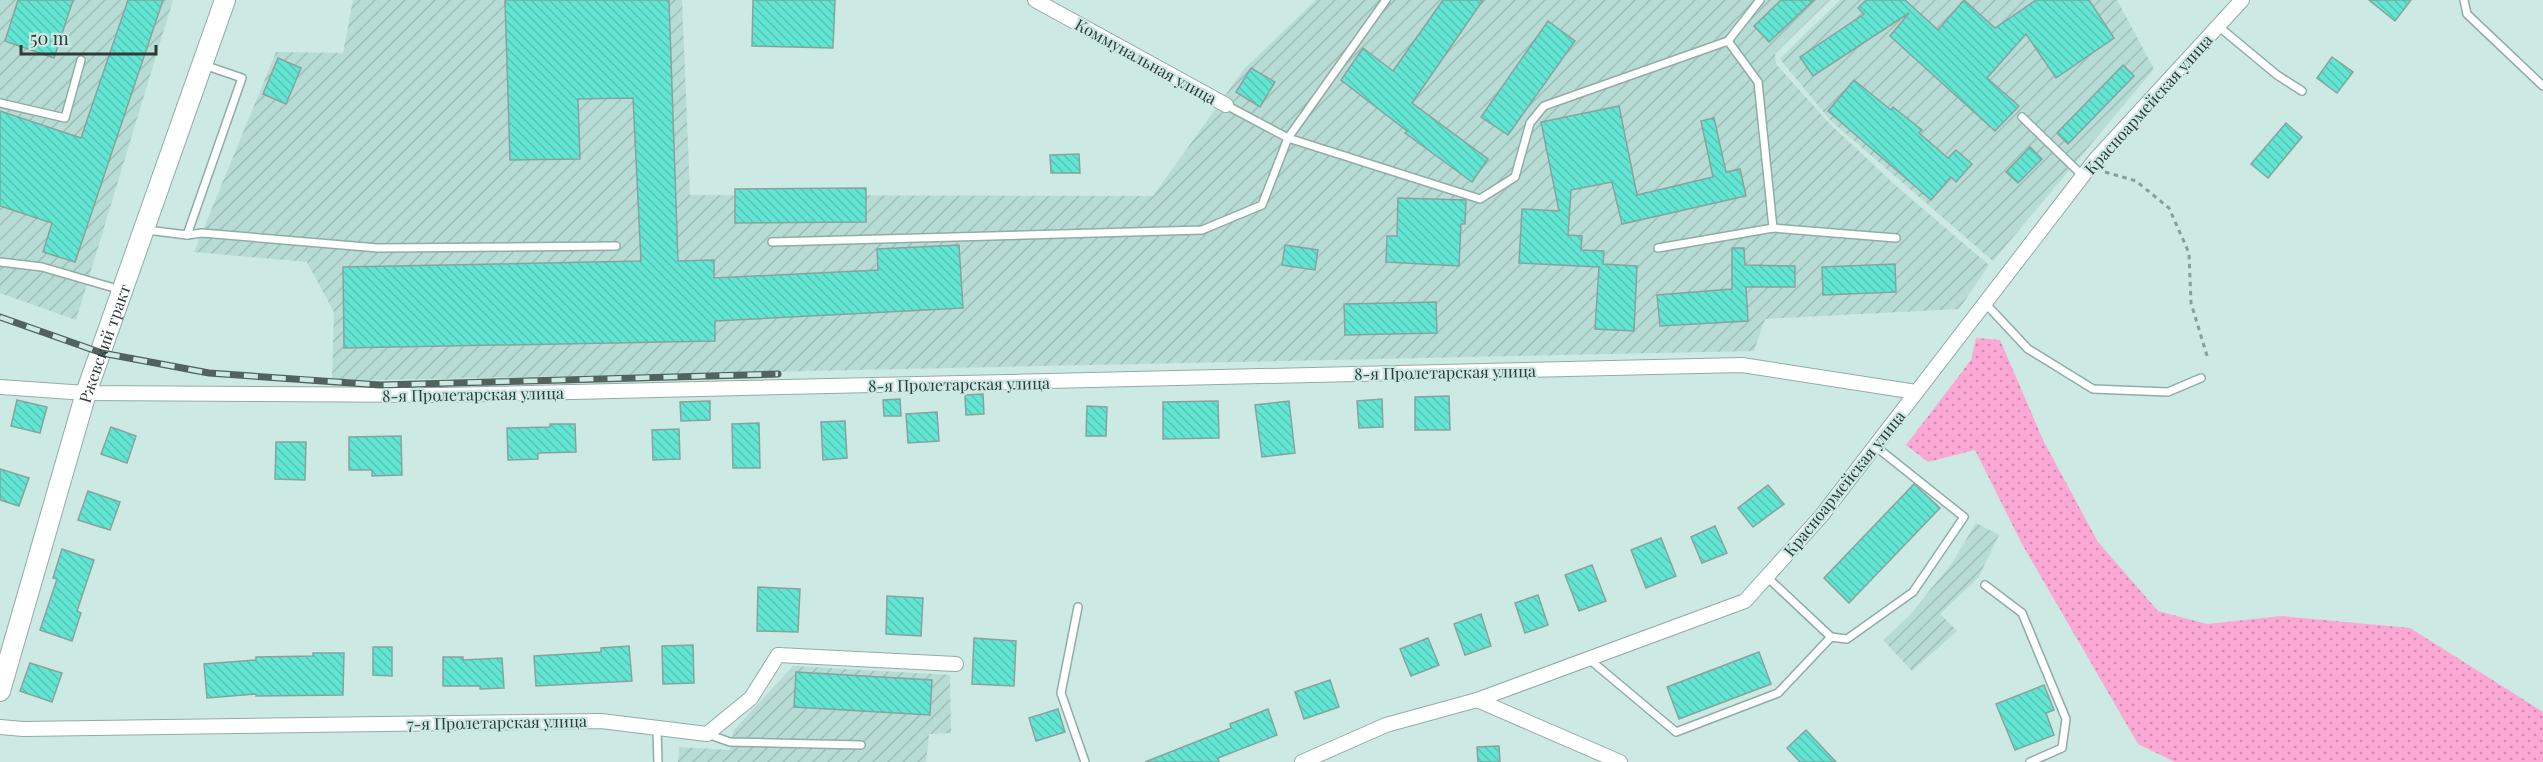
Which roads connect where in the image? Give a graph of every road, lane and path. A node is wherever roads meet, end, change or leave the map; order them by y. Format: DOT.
graph roads {
  1 [pos="225,0"];
  2 [pos="1035,0"];
  3 [pos="1386,0"];
  4 [pos="1760,0"];
  5 [pos="2242,0"];
  6 [pos="2464,0"];
  7 [pos="2218,26"];
  8 [pos="1728,41"];
  9 [pos="81,60"];
  10 [pos="203,64"];
  11 [pos="2543,86"];
  12 [pos="2302,91"];
  13 [pos="0,103"];
  14 [pos="1226,105"];
  15 [pos="2022,117"];
  16 [pos="1288,138"];
  17 [pos="2086,172"];
  18 [pos="1773,228"];
  19 [pos="144,230"];
  20 [pos="187,235"];
  21 [pos="1896,237"];
  22 [pos="772,242"];
  23 [pos="616,246"];
  24 [pos="1658,248"];
  25 [pos="0,262"];
  26 [pos="123,291"];
  27 [pos="1986,303"];
  28 [pos="2208,359"];
  29 [pos="2201,378"];
  30 [pos="0,387"];
  31 [pos="1917,392"];
  32 [pos="86,393"];
  33 [pos="1875,446"];
  34 [pos="1767,577"];
  35 [pos="1985,585"];
  36 [pos="1078,607"];
  37 [pos="1831,637"];
  38 [pos="1589,659"];
  39 [pos="956,664"];
  40 [pos="0,691"];
  41 [pos="1477,700"];
  42 [pos="0,727"];
  43 [pos="657,729"];
  44 [pos="707,734"];
  45 [pos="861,745"];
  46 [pos="658,762"];
  47 [pos="1085,762"];
  48 [pos="1302,762"];
  49 [pos="1620,762"];
  50 [pos="2030,762"];
  1 -- 10 [label="main road, Ржевский тракт"];
  2 -- 14 [label="street, Коммунальная улица"];
  3 -- 16 [label="lane"];
  4 -- 8 [label="lane"];
  5 -- 7 [label="street, Красноармейская улица"];
  6 -- 11 [label="lane"];
  7 -- 12 [label="lane"];
  7 -- 17 [label="street, Красноармейская улица"];
  8 -- 16 [label="lane"];
  8 -- 18 [label="lane"];
  9 -- 13 [label="lane"];
  10 -- 19 [label="main road, Ржевский тракт"];
  10 -- 20 [label="lane"];
  14 -- 16 [label="lane"];
  15 -- 17 [label="lane"];
  16 -- 22 [label="lane"];
  17 -- 27 [label="street, Красноармейская улица"];
  17 -- 28 [label="path"];
  18 -- 21 [label="lane"];
  18 -- 24 [label="lane"];
  19 -- 20 [label="lane"];
  19 -- 26 [label="main road, Ржевский тракт"];
  20 -- 23 [label="lane"];
  25 -- 26 [label="lane"];
  26 -- 32 [label="main road, Ржевский тракт"];
  27 -- 29 [label="lane"];
  27 -- 31 [label="street, Красноармейская улица"];
  30 -- 32 [label="street, 8-я Пролетарская улица"];
  31 -- 32 [label="street, 8-я Пролетарская улица"];
  31 -- 33 [label="street, Красноармейская улица"];
  32 -- 40 [label="main road, Ржевский тракт"];
  33 -- 34 [label="street, Красноармейская улица"];
  33 -- 37 [label="lane"];
  34 -- 37 [label="lane"];
  34 -- 38 [label="street, Красноармейская улица"];
  35 -- 50 [label="lane"];
  36 -- 47 [label="lane"];
  37 -- 38 [label="lane"];
  38 -- 41 [label="street, Красноармейская улица"];
  39 -- 44 [label="street"];
  41 -- 48 [label="street, Красноармейская улица"];
  41 -- 49 [label="street"];
  42 -- 43 [label="street, 7-я Пролетарская улица"];
  43 -- 44 [label="street, 7-я Пролетарская улица"];
  43 -- 46 [label="lane"];
  44 -- 45 [label="lane"];
}
